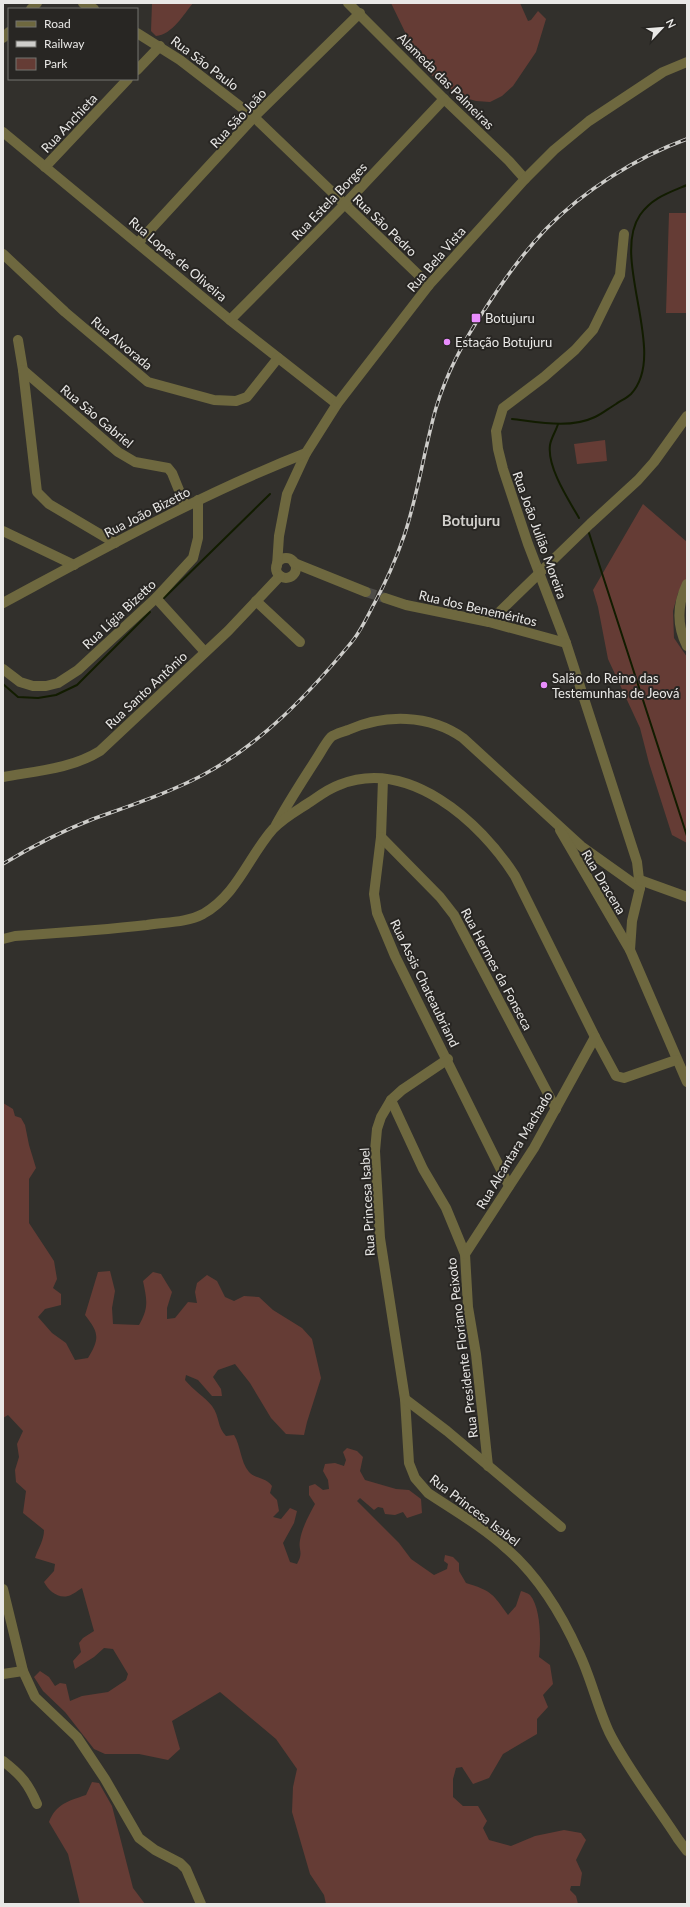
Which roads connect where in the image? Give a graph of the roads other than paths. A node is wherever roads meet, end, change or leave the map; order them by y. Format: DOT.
graph roads {
  1 [pos="83,3"];
  2 [pos="348,3"];
  3 [pos="92,8"];
  4 [pos="360,13"];
  5 [pos="138,34"];
  6 [pos="160,46"];
  7 [pos="687,62"];
  8 [pos="138,69"];
  9 [pos="127,80"];
  10 [pos="444,99"];
  11 [pos="254,117"];
  12 [pos="3,132"];
  13 [pos="45,167"];
  14 [pos="525,179"];
  15 [pos="345,204"];
  16 [pos="624,234"];
  17 [pos="138,243"];
  18 [pos="3,254"];
  19 [pos="429,285"];
  20 [pos="230,320"];
  21 [pos="18,340"];
  22 [pos="278,358"];
  23 [pos="23,370"];
  24 [pos="337,404"];
  25 [pos="687,416"];
  26 [pos="306,453"];
  27 [pos="198,500"];
  28 [pos="185,506"];
  29 [pos="3,531"];
  30 [pos="279,536"];
  31 [pos="115,543"];
  32 [pos="74,565"];
  33 [pos="294,565"];
  34 [pos="278,571"];
  35 [pos="540,574"];
  36 [pos="687,584"];
  37 [pos="366,592"];
  38 [pos="156,598"];
  39 [pos="385,598"];
  40 [pos="256,601"];
  41 [pos="3,603"];
  42 [pos="489,622"];
  43 [pos="300,642"];
  44 [pos="566,643"];
  45 [pos="687,646"];
  46 [pos="205,652"];
  47 [pos="3,669"];
  48 [pos="3,777"];
  49 [pos="383,779"];
  50 [pos="558,826"];
  51 [pos="274,828"];
  52 [pos="381,837"];
  53 [pos="640,884"];
  54 [pos="687,897"];
  55 [pos="3,939"];
  56 [pos="630,950"];
  57 [pos="595,1037"];
  58 [pos="448,1059"];
  59 [pos="676,1060"];
  60 [pos="687,1082"];
  61 [pos="391,1100"];
  62 [pos="556,1109"];
  63 [pos="509,1186"];
  64 [pos="465,1254"];
  65 [pos="405,1399"];
  66 [pos="488,1466"];
  67 [pos="561,1527"];
  68 [pos="3,1589"];
  69 [pos="23,1671"];
  70 [pos="3,1674"];
  71 [pos="3,1761"];
  72 [pos="37,1804"];
  73 [pos="687,1851"];
  74 [pos="201,1904"];
  1 -- 3 [label="street"];
  2 -- 4 [label="street, Alameda das Palmeiras"];
  4 -- 10 [label="street, Alameda das Palmeiras"];
  4 -- 11 [label="street, Rua São João"];
  5 -- 6 [label="street, Rua São Paulo"];
  6 -- 8 [label="street"];
  6 -- 11 [label="street, Rua São Paulo"];
  7 -- 14 [label="street, Rua Bela Vista"];
  9 -- 13 [label="street, Rua Anchieta"];
  10 -- 14 [label="street, Alameda das Palmeiras"];
  10 -- 15 [label="street, Rua Estela Borges"];
  11 -- 15 [label="street, Rua São Pedro"];
  11 -- 17 [label="street, Rua São João"];
  12 -- 13 [label="street, Rua Lopes de Oliveira"];
  13 -- 17 [label="street, Rua Lopes de Oliveira"];
  14 -- 19 [label="street, Rua Bela Vista"];
  15 -- 19 [label="street, Rua São Pedro"];
  15 -- 20 [label="street, Rua Estela Borges"];
  16 -- 35 [label="street, Rua João Julião Moreira"];
  17 -- 20 [label="street, Rua Lopes de Oliveira"];
  18 -- 22 [label="street, Rua Alvorada"];
  19 -- 24 [label="street, Rua Bela Vista"];
  20 -- 22 [label="street, Rua Lopes de Oliveira"];
  21 -- 23 [label="street"];
  22 -- 24 [label="street, Rua Lopes de Oliveira"];
  23 -- 28 [label="street, Rua São Gabriel"];
  23 -- 31 [label="street"];
  24 -- 26 [label="street, Rua Bela Vista"];
  25 -- 35 [label="street"];
  26 -- 27 [label="street, Rua João Bizetto"];
  26 -- 30 [label="street, Rua Bela Vista"];
  27 -- 28 [label="street, Rua João Bizetto"];
  27 -- 38 [label="street, Rua Lígia Bizetto"];
  28 -- 31 [label="street, Rua João Bizetto"];
  29 -- 32 [label="street"];
  30 -- 33 [label="street"];
  30 -- 34 [label="street, Rua Bela Vista"];
  31 -- 32 [label="street, Rua João Bizetto"];
  32 -- 41 [label="street, Rua João Bizetto"];
  33 -- 34 [label="street"];
  33 -- 34 [label="street"];
  33 -- 37 [label="street"];
  34 -- 40 [label="street, Rua Santo Antônio"];
  35 -- 42 [label="street"];
  35 -- 44 [label="street, Rua João Julião Moreira"];
  36 -- 45 [label="street"];
  38 -- 46 [label="street"];
  38 -- 47 [label="street, Rua Lígia Bizetto"];
  39 -- 42 [label="street, Rua dos Beneméritos"];
  40 -- 43 [label="street"];
  40 -- 46 [label="street, Rua Santo Antônio"];
  42 -- 44 [label="street, Rua dos Beneméritos"];
  44 -- 53 [label="street, Rua João Julião Moreira"];
  46 -- 48 [label="street, Rua Santo Antônio"];
  49 -- 51 [label="street"];
  49 -- 52 [label="street, Rua Assis Chateaubriand"];
  49 -- 57 [label="street"];
  50 -- 51 [label="street"];
  50 -- 53 [label="street"];
  50 -- 56 [label="street, Rua Dracena"];
  51 -- 55 [label="street"];
  52 -- 58 [label="street, Rua Assis Chateaubriand"];
  52 -- 62 [label="street, Rua Hermes da Fonseca"];
  53 -- 54 [label="street"];
  53 -- 56 [label="street, Rua Dracena"];
  56 -- 59 [label="street, Rua Dracena"];
  57 -- 59 [label="street"];
  57 -- 62 [label="street, Rua Alcantara Machado"];
  58 -- 61 [label="street, Rua Princesa Isabel"];
  58 -- 63 [label="street, Rua Assis Chateaubriand"];
  59 -- 60 [label="street, Rua Dracena"];
  61 -- 64 [label="street, Rua Presidente Floriano Peixoto"];
  61 -- 65 [label="street, Rua Princesa Isabel"];
  62 -- 63 [label="street, Rua Alcantara Machado"];
  63 -- 64 [label="street, Rua Alcantara Machado"];
  64 -- 66 [label="street, Rua Presidente Floriano Peixoto"];
  65 -- 66 [label="street"];
  65 -- 73 [label="street, Rua Princesa Isabel"];
  66 -- 67 [label="street"];
  68 -- 69 [label="street"];
  69 -- 70 [label="street"];
  69 -- 74 [label="street"];
  71 -- 72 [label="street"];
}
